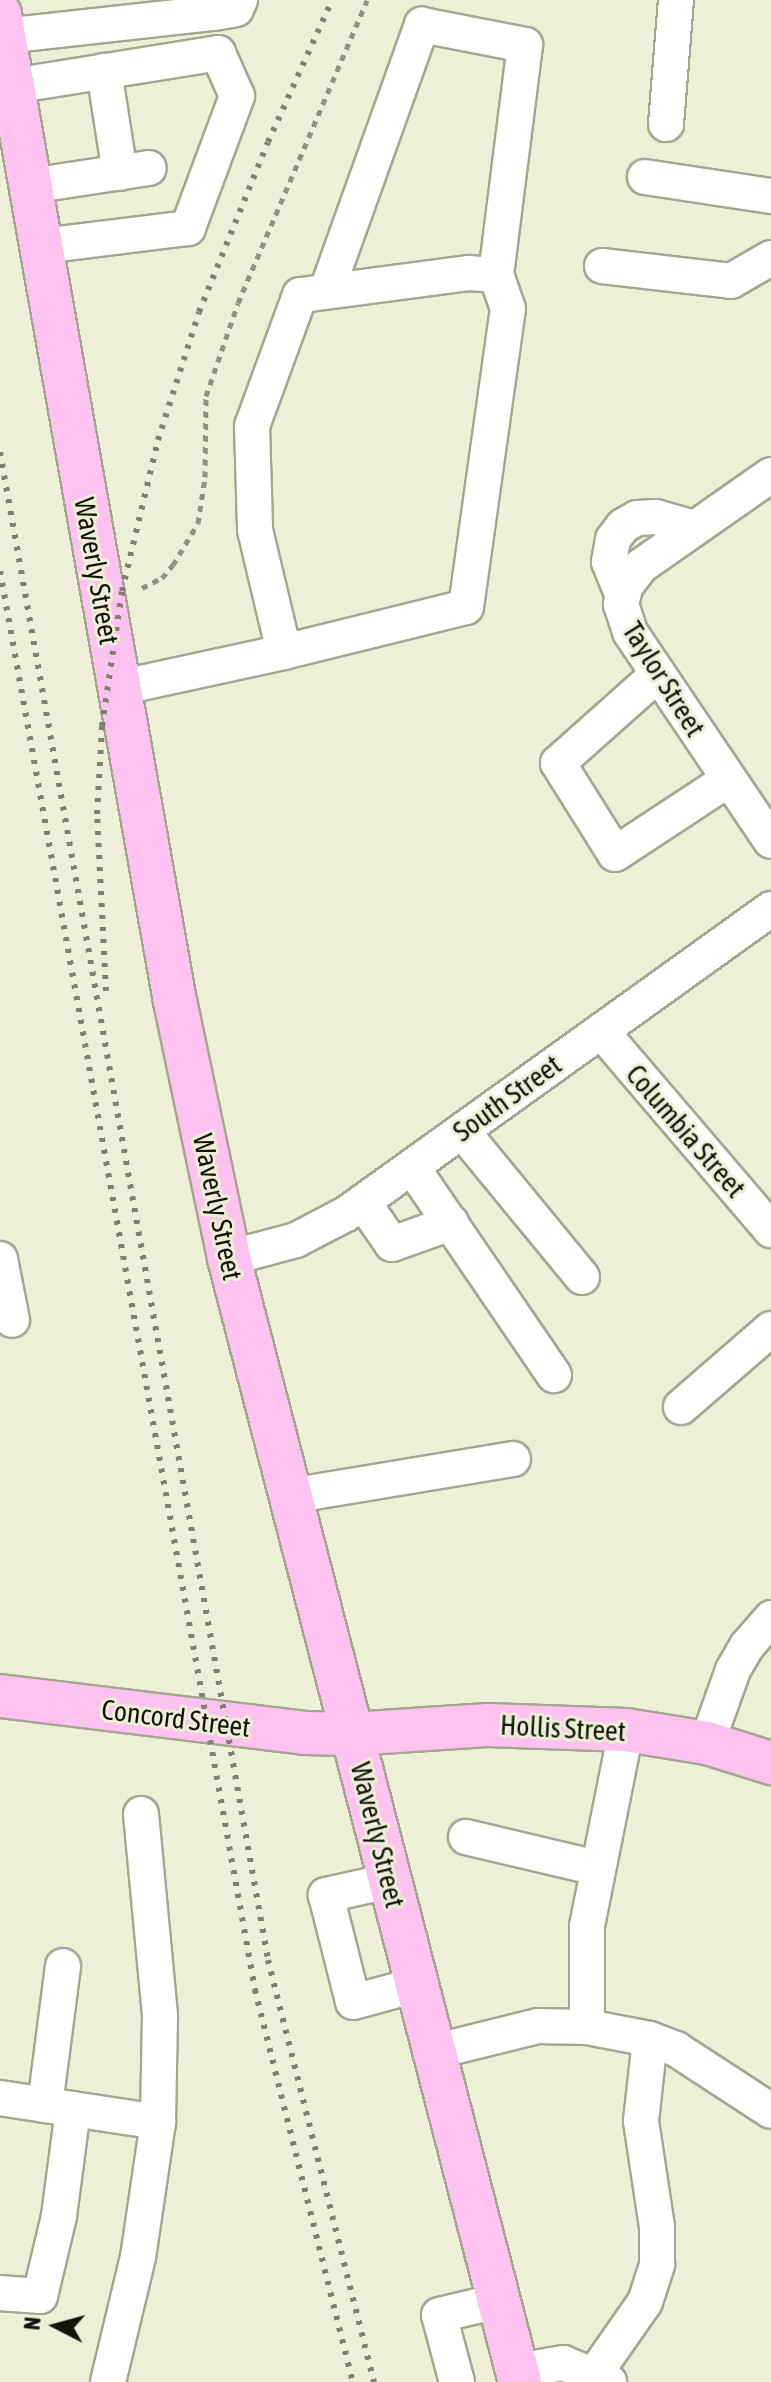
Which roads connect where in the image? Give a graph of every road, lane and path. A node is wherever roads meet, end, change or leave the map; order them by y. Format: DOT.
graph roads {
  1 [pos="240,0"];
  2 [pos="367,0"];
  3 [pos="676,0"];
  4 [pos="2,25"];
  5 [pos="104,71"];
  6 [pos="13,86"];
  7 [pos="666,124"];
  8 [pos="645,177"];
  9 [pos="30,186"];
  10 [pos="771,196"];
  11 [pos="41,246"];
  12 [pos="771,258"];
  13 [pos="602,266"];
  14 [pos="496,275"];
  15 [pos="327,290"];
  16 [pos="771,475"];
  17 [pos="142,588"];
  18 [pos="284,652"];
  19 [pos="658,674"];
  20 [pos="118,688"];
  21 [pos="729,779"];
  22 [pos="771,841"];
  23 [pos="771,909"];
  24 [pos="601,1031"];
  25 [pos="462,1131"];
  26 [pos="412,1167"];
  27 [pos="363,1202"];
  28 [pos="451,1223"];
  29 [pos="771,1230"];
  30 [pos="229,1258"];
  31 [pos="1,1267"];
  32 [pos="582,1277"];
  33 [pos="12,1320"];
  34 [pos="771,1329"];
  35 [pos="554,1375"];
  36 [pos="681,1407"];
  37 [pos="513,1459"];
  38 [pos="290,1496"];
  39 [pos="771,1618"];
  40 [pos="0,1696"];
  41 [pos="626,1730"];
  42 [pos="352,1734"];
  43 [pos="707,1743"];
  44 [pos="771,1763"];
  45 [pos="141,1814"];
  46 [pos="466,1837"];
  47 [pos="597,1868"];
  48 [pos="389,1881"];
  49 [pos="63,1966"];
  50 [pos="416,1985"];
  51 [pos="587,2027"];
  52 [pos="650,2039"];
  53 [pos="433,2052"];
  54 [pos="0,2098"];
  55 [pos="59,2107"];
  56 [pos="771,2111"];
  57 [pos="158,2122"];
  58 [pos="0,2293"];
  59 [pos="498,2301"];
  60 [pos="518,2376"];
  61 [pos="602,2378"];
  62 [pos="108,2382"];
  63 [pos="457,2382"];
  1 -- 4 [label="street"];
  2 -- 17 [label="path"];
  3 -- 7 [label="street"];
  4 -- 6 [label="main road, Waverly Street"];
  5 -- 6 [label="street"];
  5 -- 9 [label="street"];
  5 -- 11 [label="street"];
  6 -- 9 [label="main road, Waverly Street"];
  8 -- 10 [label="street"];
  9 -- 11 [label="main road, Waverly Street"];
  11 -- 20 [label="main road, Waverly Street"];
  12 -- 13 [label="street"];
  14 -- 15 [label="street"];
  14 -- 15 [label="street"];
  14 -- 18 [label="street"];
  15 -- 18 [label="street"];
  16 -- 19 [label="street, Taylor Street"];
  18 -- 20 [label="street"];
  19 -- 21 [label="street, Taylor Street"];
  19 -- 21 [label="street"];
  20 -- 30 [label="main road, Waverly Street"];
  21 -- 22 [label="street, Taylor Street"];
  23 -- 24 [label="street, South Street"];
  24 -- 25 [label="street, South Street"];
  24 -- 29 [label="street, Columbia Street"];
  25 -- 26 [label="street, South Street"];
  25 -- 32 [label="street"];
  26 -- 27 [label="street, South Street"];
  26 -- 28 [label="street"];
  27 -- 28 [label="street"];
  27 -- 30 [label="street, South Street"];
  28 -- 35 [label="street"];
  30 -- 38 [label="main road, Waverly Street"];
  31 -- 33 [label="street"];
  34 -- 36 [label="street"];
  37 -- 38 [label="street"];
  38 -- 42 [label="main road, Waverly Street"];
  39 -- 43 [label="street"];
  40 -- 42 [label="main road, Concord Street"];
  41 -- 42 [label="main road, Hollis Street"];
  41 -- 43 [label="main road, Hollis Street"];
  41 -- 47 [label="street"];
  42 -- 48 [label="main road, Waverly Street"];
  43 -- 44 [label="main road, Hollis Street"];
  45 -- 57 [label="street"];
  46 -- 47 [label="street"];
  47 -- 51 [label="street"];
  48 -- 50 [label="main road, Waverly Street"];
  48 -- 50 [label="street"];
  49 -- 55 [label="street"];
  50 -- 53 [label="main road, Waverly Street"];
  51 -- 52 [label="street"];
  51 -- 53 [label="street"];
  52 -- 56 [label="street"];
  52 -- 61 [label="street"];
  53 -- 59 [label="main road, Waverly Street"];
  54 -- 55 [label="street"];
  55 -- 57 [label="street"];
  55 -- 58 [label="street"];
  57 -- 62 [label="street"];
  59 -- 60 [label="main road, Waverly Street"];
  59 -- 63 [label="street"];
  60 -- 61 [label="street"];
}
